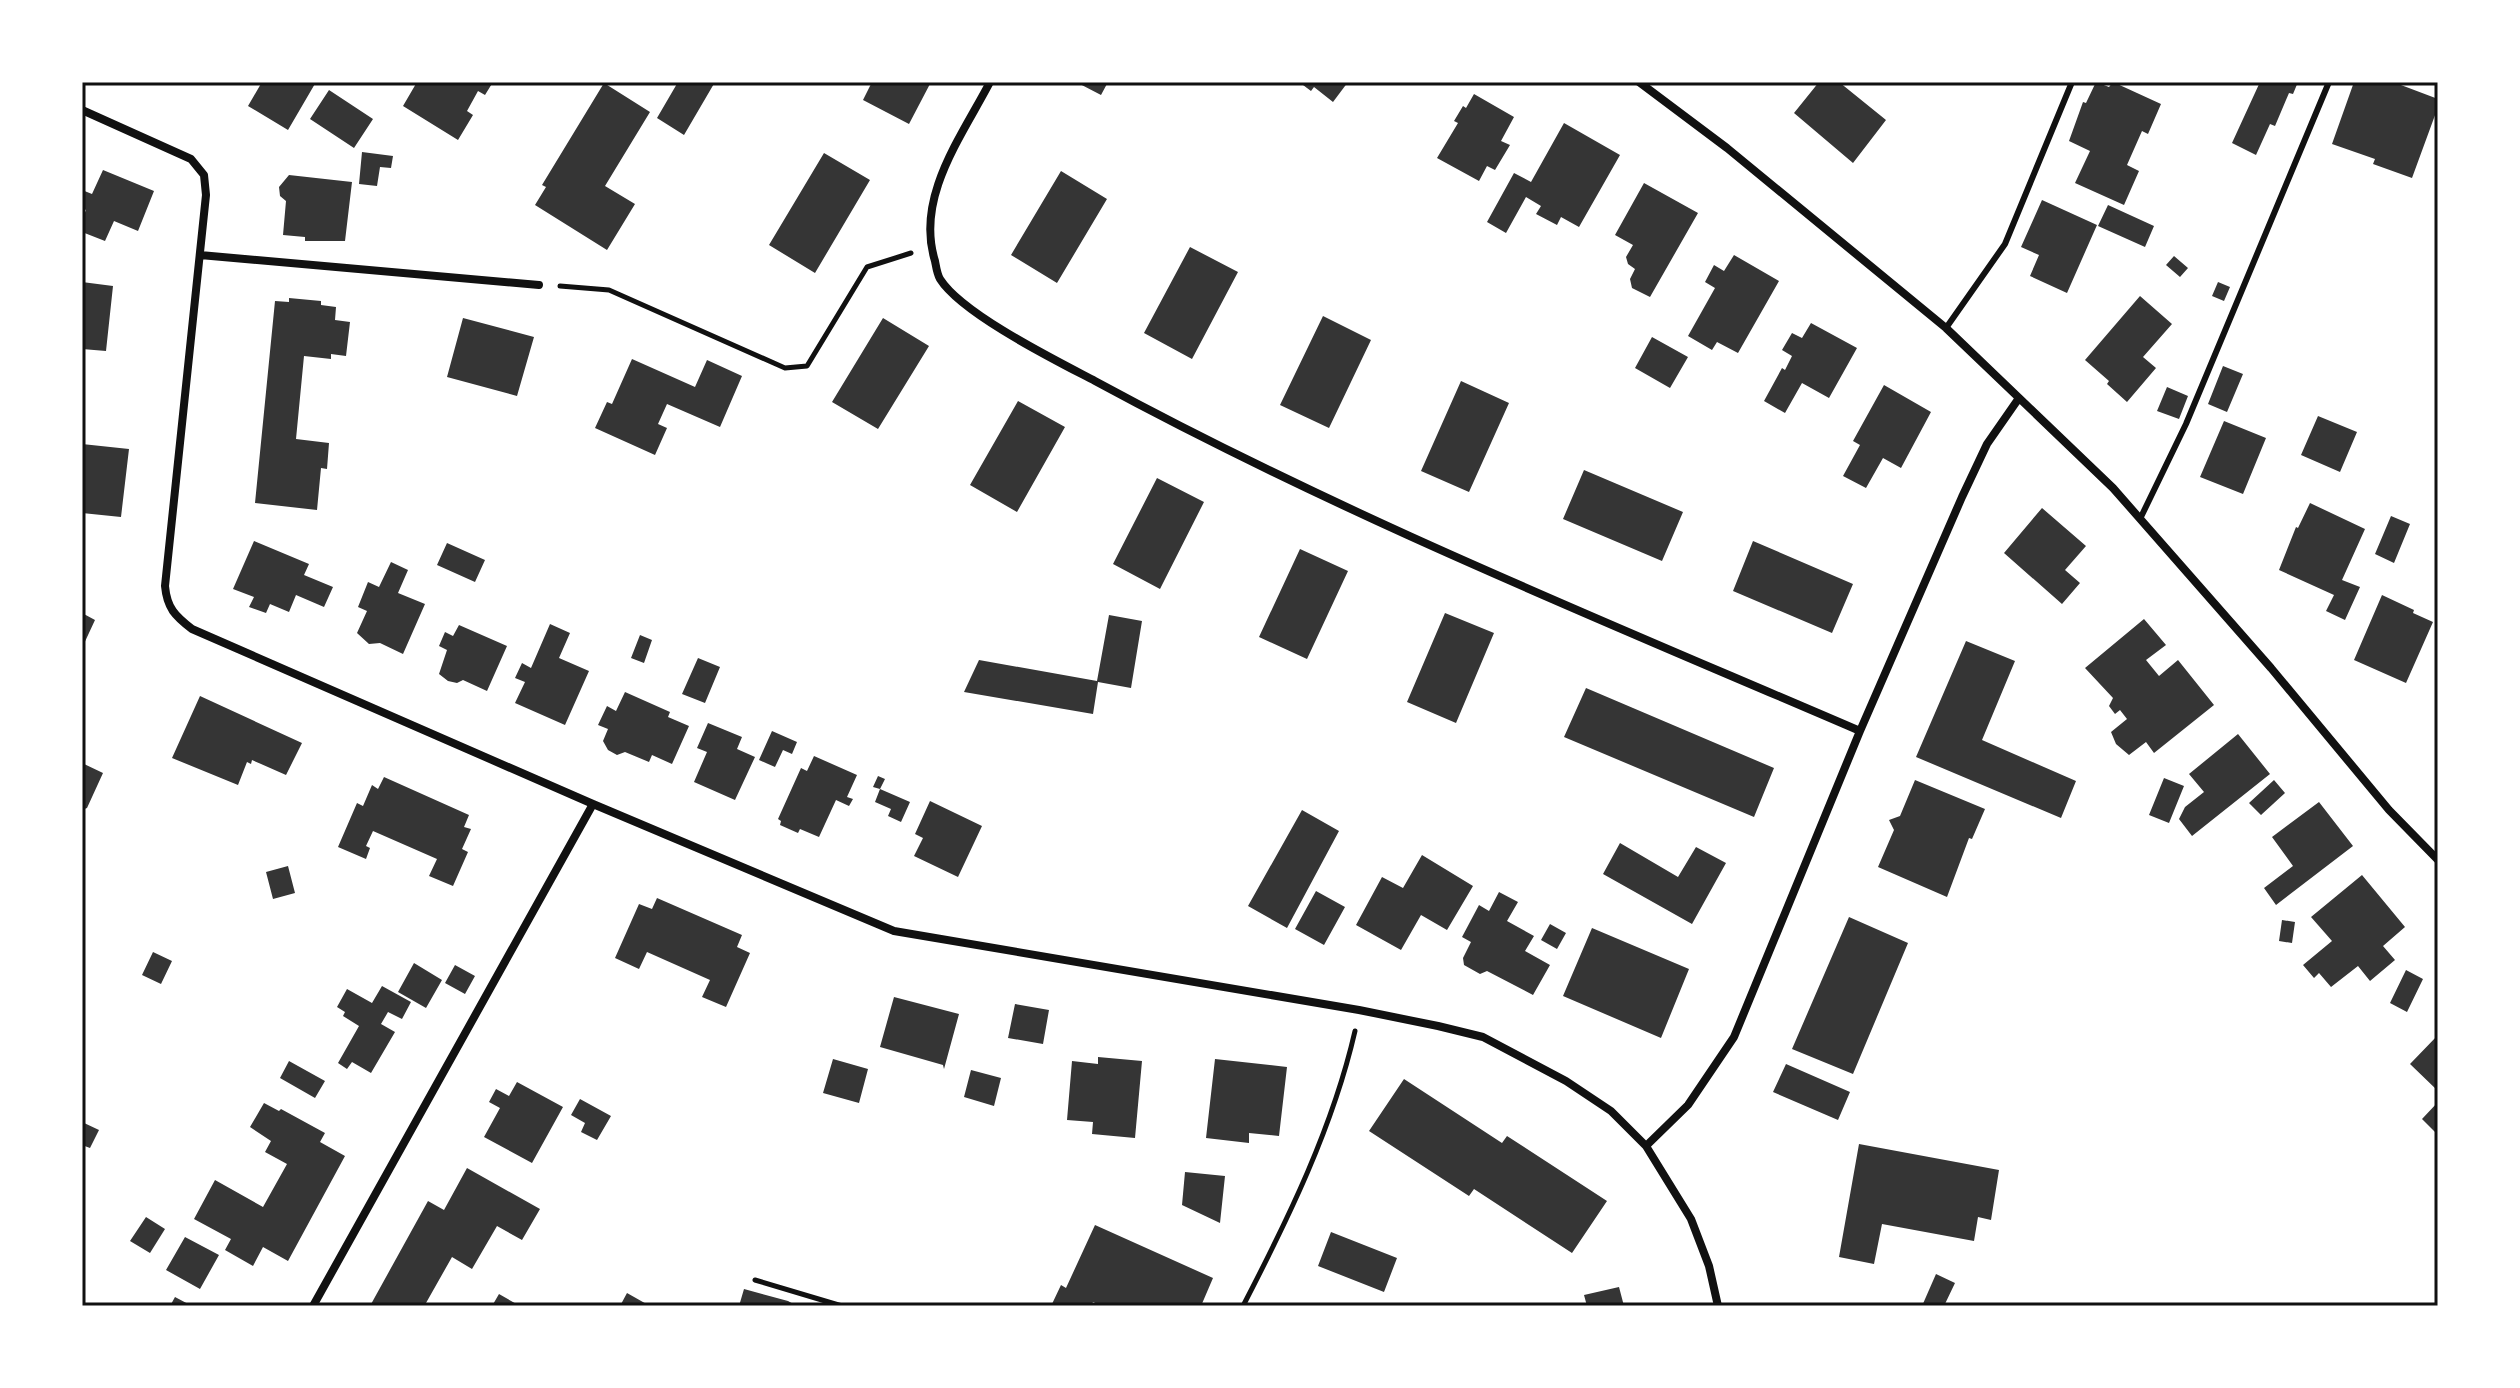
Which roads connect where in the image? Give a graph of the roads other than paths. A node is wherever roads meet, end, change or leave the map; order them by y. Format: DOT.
graph roads {
  1 [pos="990,82"];
  2 [pos="1639,82"];
  3 [pos="2072,82"];
  4 [pos="2329,82"];
  5 [pos="82,110"];
  6 [pos="200,255"];
  7 [pos="539,285"];
  8 [pos="1946,328"];
  9 [pos="2019,398"];
  10 [pos="2140,519"];
  11 [pos="1860,731"];
  12 [pos="593,804"];
  13 [pos="2438,860"];
  14 [pos="1646,1146"];
  15 [pos="313,1306"];
  16 [pos="1718,1306"];
  1 -- 11 [label="street"];
  2 -- 8 [label="street"];
  3 -- 8 [label="lane"];
  4 -- 10 [label="lane"];
  5 -- 6 [label="street"];
  6 -- 7 [label="street"];
  6 -- 12 [label="street"];
  8 -- 9 [label="street"];
  9 -- 10 [label="street"];
  9 -- 11 [label="street"];
  10 -- 13 [label="street"];
  11 -- 14 [label="street"];
  12 -- 14 [label="street"];
  12 -- 15 [label="street"];
  14 -- 16 [label="street"];
}
